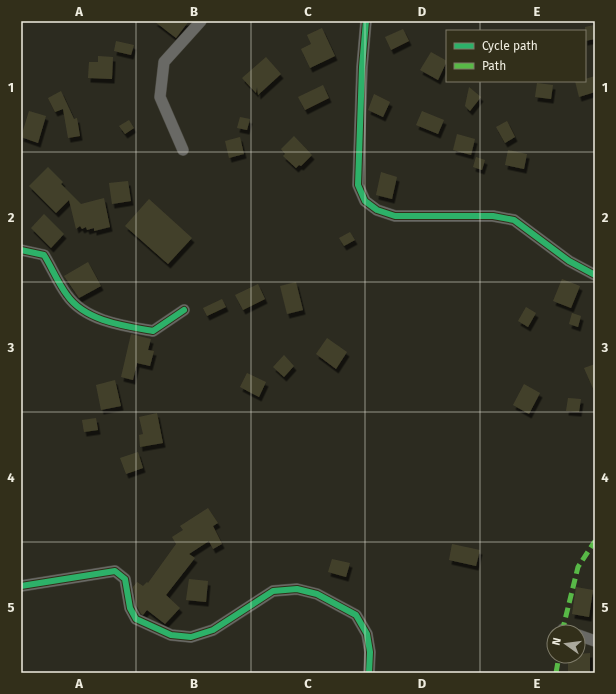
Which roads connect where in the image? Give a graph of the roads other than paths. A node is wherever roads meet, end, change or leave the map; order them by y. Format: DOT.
graph roads {
  1 [pos="200,21"];
  2 [pos="366,21"];
  3 [pos="183,150"];
  4 [pos="21,250"];
  5 [pos="595,275"];
  6 [pos="184,310"];
  7 [pos="21,586"];
  8 [pos="368,673"];
  1 -- 3 [label="street"];
  2 -- 5 [label="street"];
  4 -- 6 [label="street"];
  7 -- 8 [label="street"];
}
